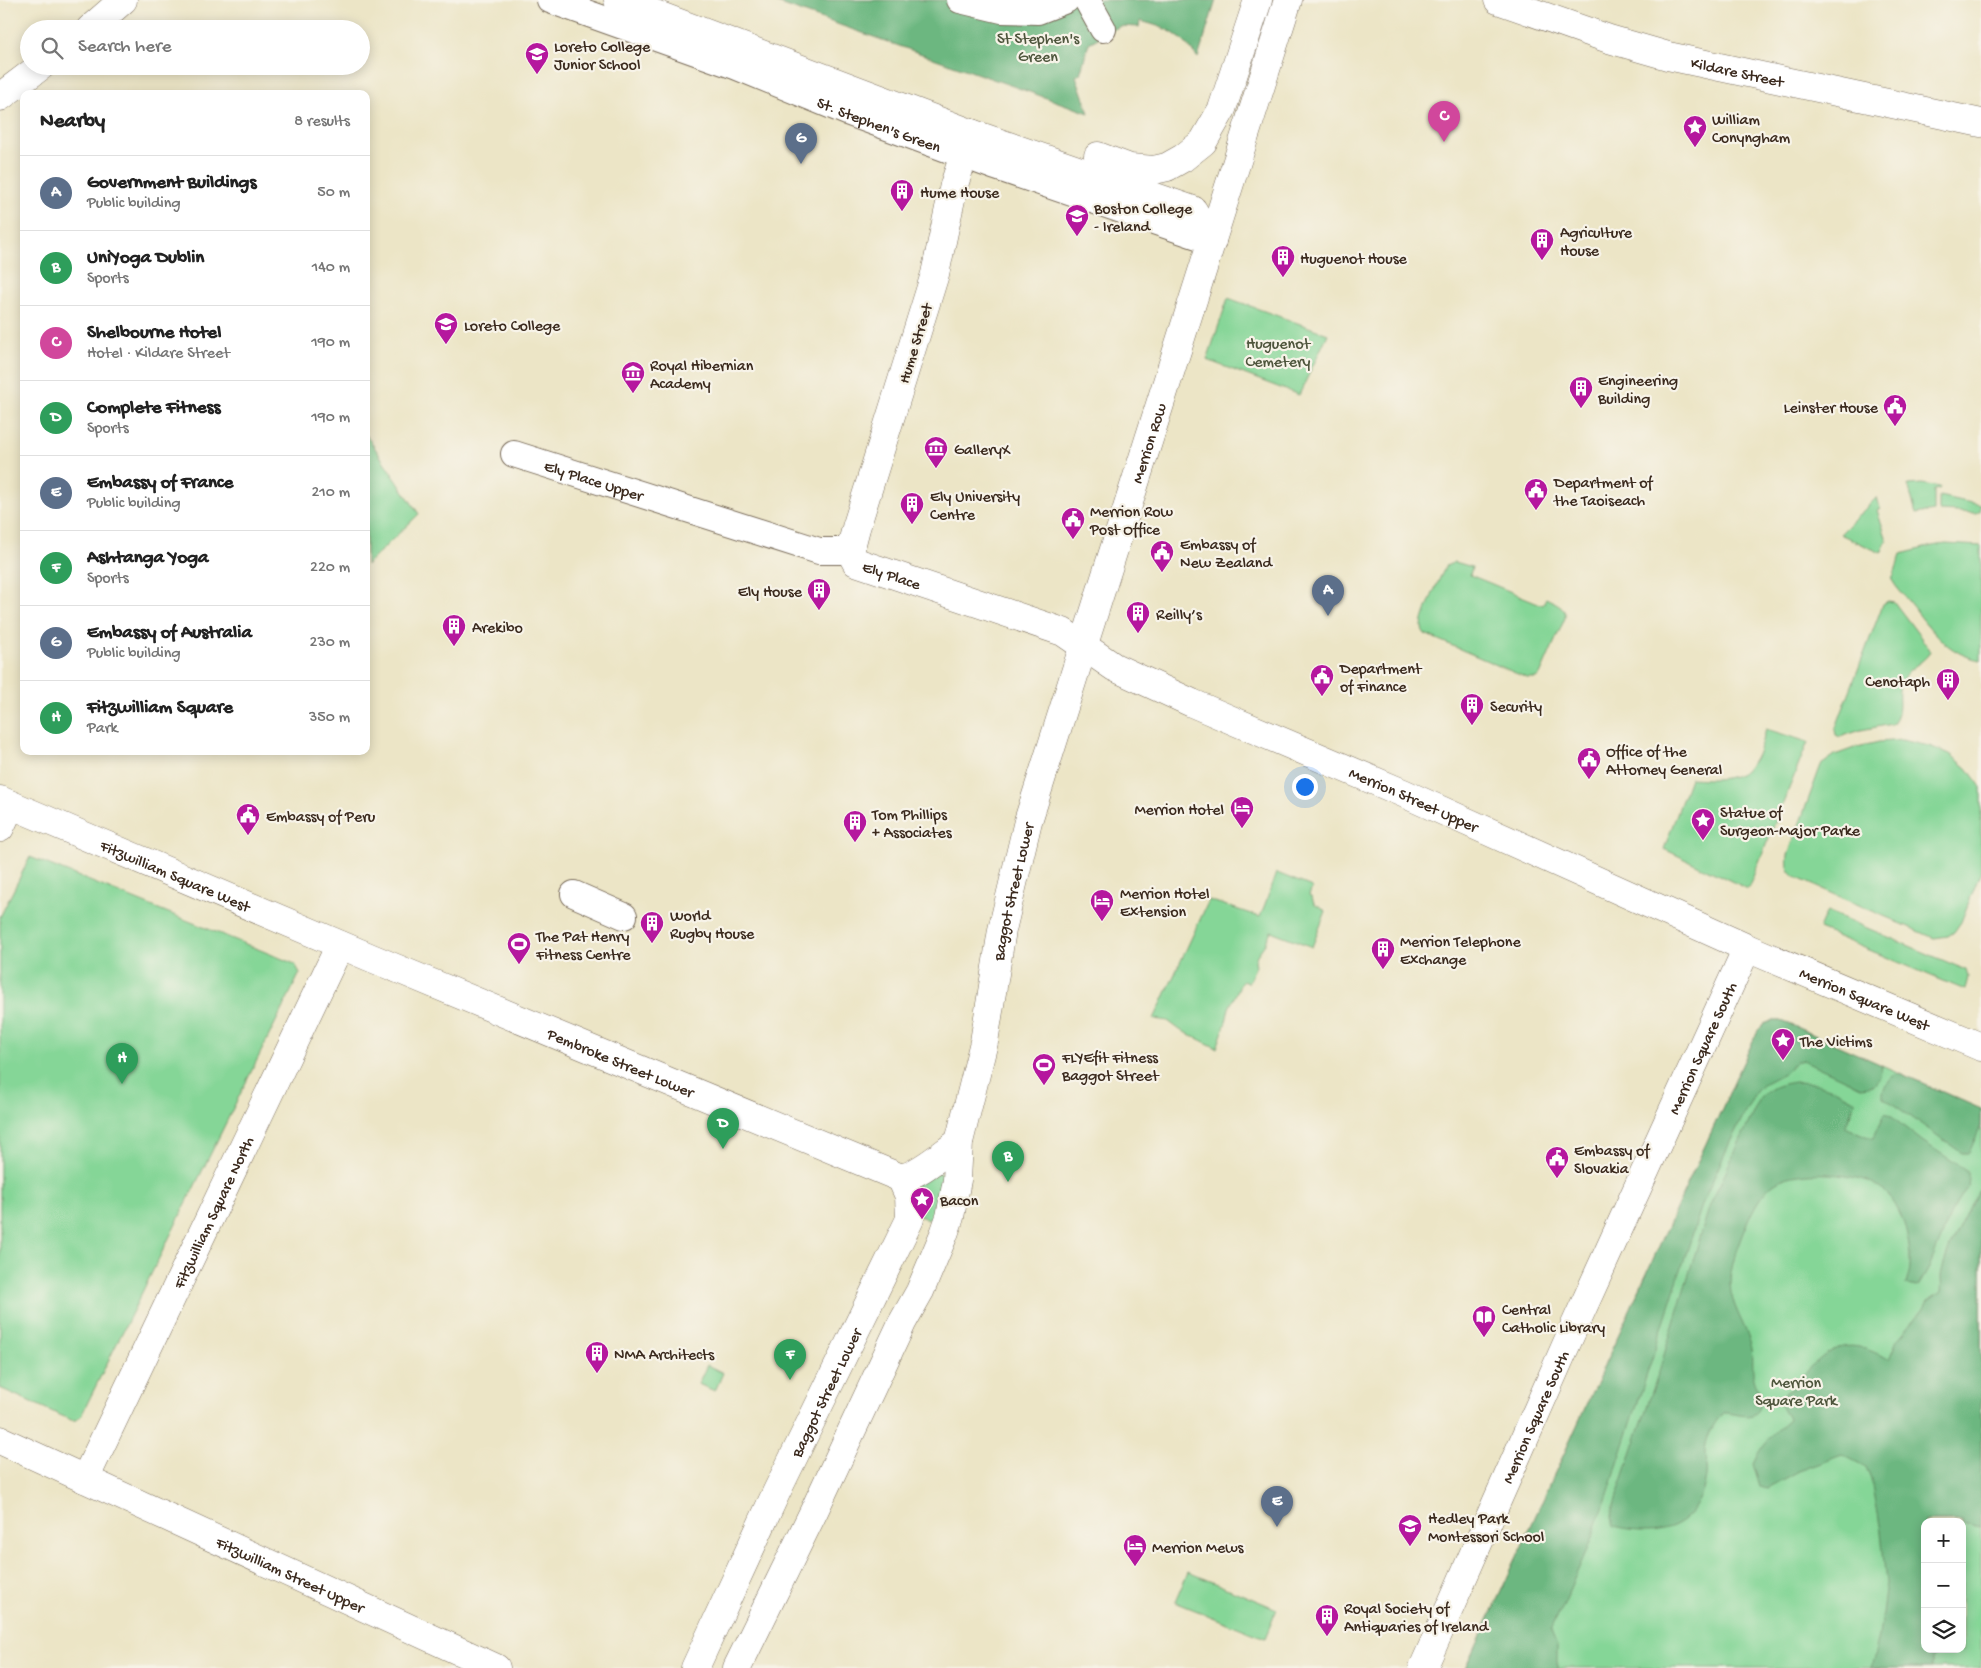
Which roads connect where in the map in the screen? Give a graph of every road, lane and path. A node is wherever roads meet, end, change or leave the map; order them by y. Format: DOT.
graph roads {
  1 [pos="123,0"];
  2 [pos="550,0"];
  3 [pos="618,0"];
  4 [pos="960,0"];
  5 [pos="1066,0"];
  6 [pos="1086,0"];
  7 [pos="1258,0"];
  8 [pos="1288,0"];
  9 [pos="1498,0"];
  10 [pos="100,20"];
  11 [pos="1103,28"];
  12 [pos="29,75"];
  13 [pos="0,97"];
  14 [pos="1981,123"];
  15 [pos="974,142"];
  16 [pos="1212,241"];
  17 [pos="514,454"];
  18 [pos="674,506"];
  19 [pos="850,551"];
  20 [pos="1082,646"];
  21 [pos="4,811"];
  22 [pos="574,894"];
  23 [pos="624,916"];
  24 [pos="340,945"];
  25 [pos="1748,948"];
  26 [pos="1981,1047"];
  27 [pos="959,1142"];
  28 [pos="901,1178"];
  29 [pos="0,1440"];
  30 [pos="85,1479"];
  31 [pos="496,1668"];
  32 [pos="696,1668"];
  33 [pos="737,1668"];
  34 [pos="1423,1668"];
  1 -- 10 [label="main road"];
  2 -- 15 [label="street, St. Stephen's Green"];
  3 -- 15 [label="main road, St. Stephen's Green"];
  4 -- 5 [label="street"];
  6 -- 11 [label="street"];
  7 -- 15 [label="main road, St. Stephen's Green"];
  8 -- 16 [label="main road"];
  9 -- 14 [label="main road, Kildare Street"];
  12 -- 13 [label="main road"];
  15 -- 16 [label="main road, St. Stephen's Green"];
  15 -- 19 [label="main road, Hume Street"];
  16 -- 20 [label="main road, Merrion Row"];
  17 -- 18 [label="street, Ely Place Upper"];
  18 -- 19 [label="street, Ely Place"];
  19 -- 20 [label="main road, Ely Place"];
  20 -- 25 [label="main road, Merrion Street Upper"];
  20 -- 27 [label="main road, Baggot Street Lower"];
  21 -- 24 [label="main road, Fitzwilliam Square West"];
  22 -- 23 [label="street"];
  24 -- 28 [label="main road, Pembroke Street Lower"];
  24 -- 30 [label="main road, Fitzwilliam Square North"];
  25 -- 26 [label="main road, Merrion Square West"];
  25 -- 34 [label="main road, Merrion Square South"];
  27 -- 28 [label="main road"];
  27 -- 33 [label="main road, Baggot Street Lower"];
  28 -- 32 [label="main road, Baggot Street Lower"];
  29 -- 30 [label="main road, Fitzwilliam Street Upper"];
  30 -- 31 [label="main road, Fitzwilliam Street Upper"];
}
